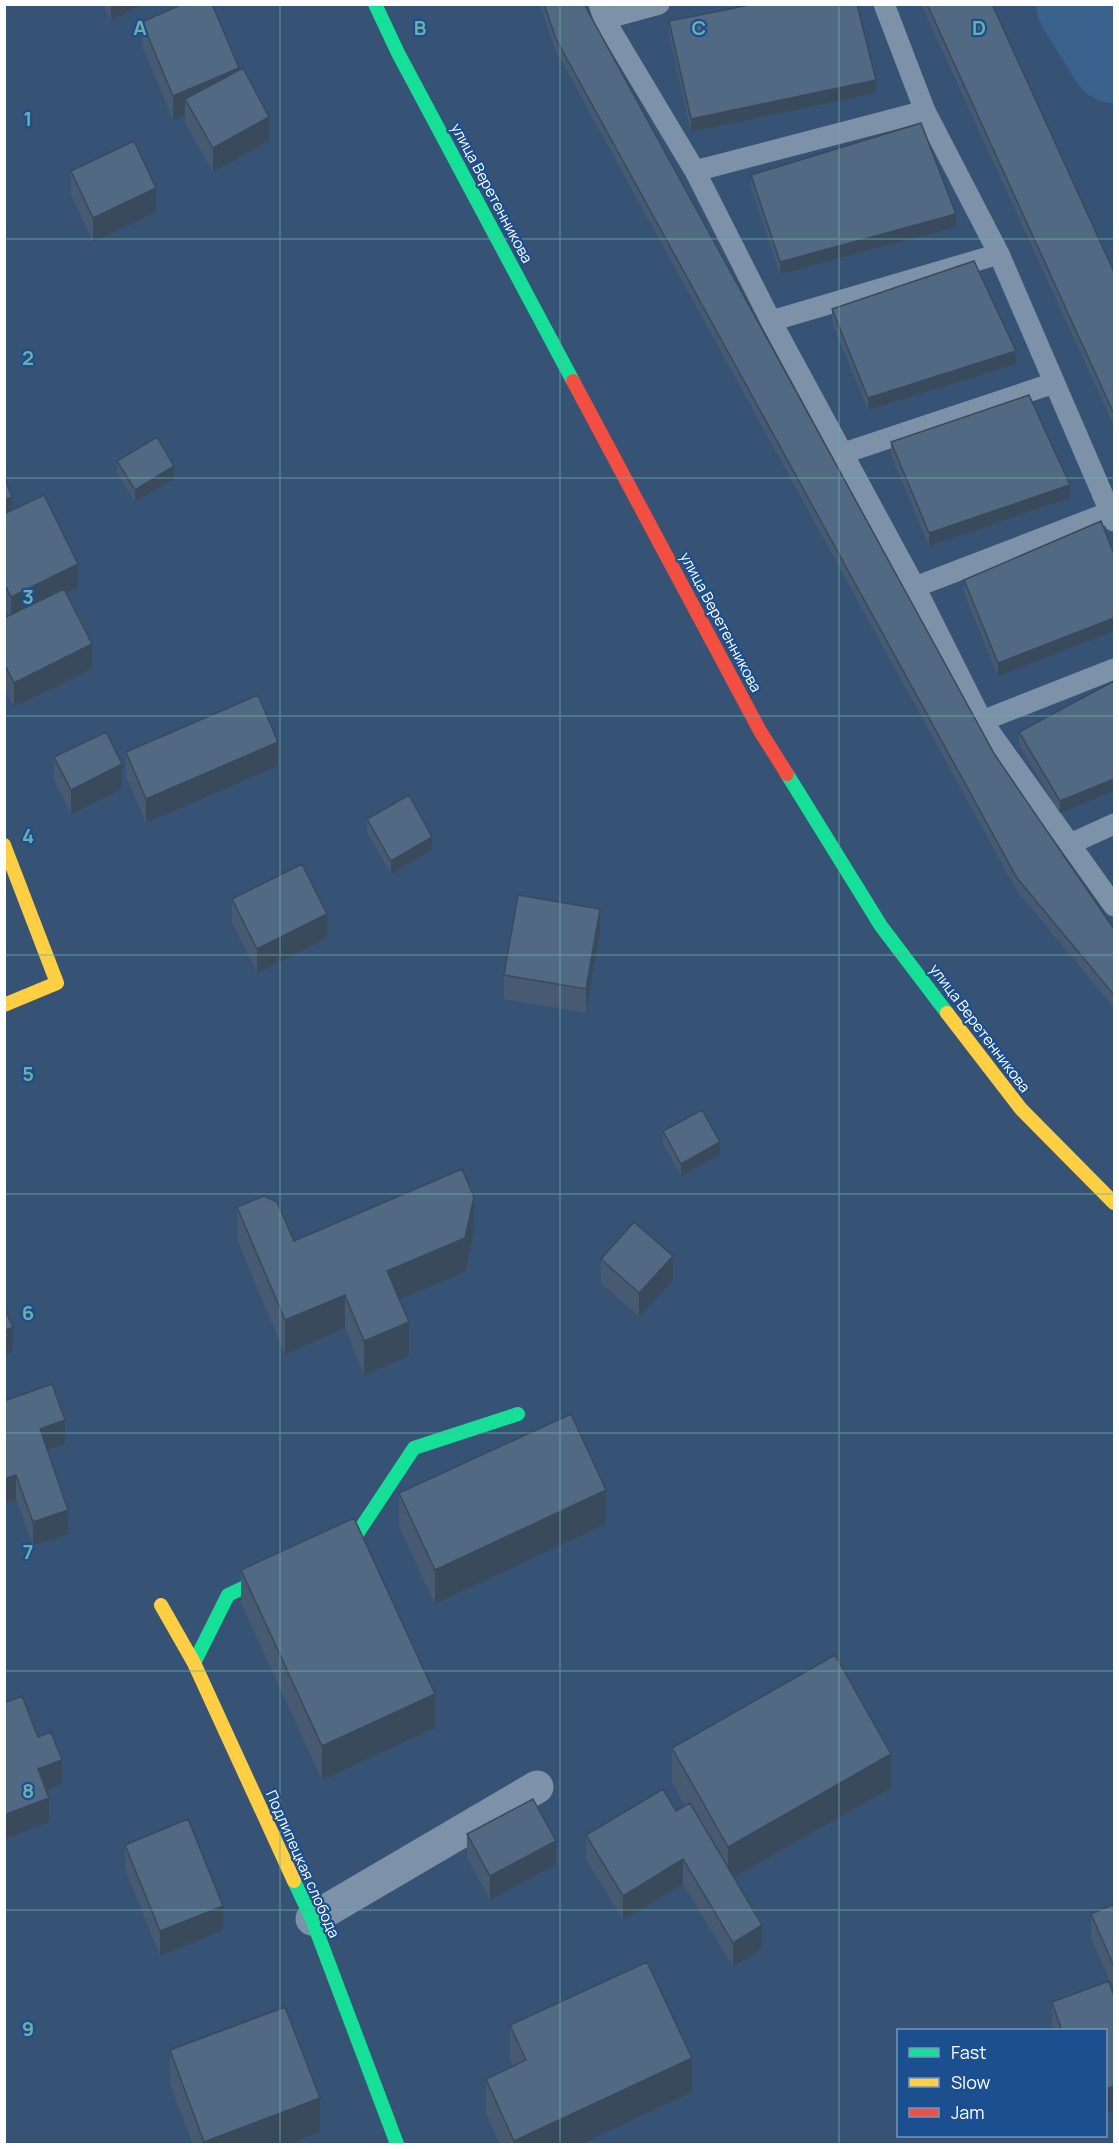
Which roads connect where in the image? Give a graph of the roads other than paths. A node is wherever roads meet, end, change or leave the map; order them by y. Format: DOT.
graph roads {
  1 [pos="375,4"];
  2 [pos="658,4"];
  3 [pos="884,4"];
  4 [pos="601,12"];
  5 [pos="925,111"];
  6 [pos="695,171"];
  7 [pos="999,254"];
  8 [pos="771,321"];
  9 [pos="1054,383"];
  10 [pos="844,453"];
  11 [pos="1112,516"];
  12 [pos="915,587"];
  13 [pos="1114,669"];
  14 [pos="982,721"];
  15 [pos="1114,824"];
  16 [pos="1070,844"];
  17 [pos="4,845"];
  18 [pos="1114,906"];
  19 [pos="4,1005"];
  20 [pos="1114,1203"];
  21 [pos="518,1414"];
  22 [pos="161,1605"];
  23 [pos="194,1663"];
  24 [pos="537,1786"];
  25 [pos="312,1919"];
  26 [pos="397,2145"];
  1 -- 20 [label="main road, улица Веретенникова"];
  2 -- 4 [label="lane"];
  3 -- 5 [label="lane"];
  4 -- 6 [label="lane"];
  5 -- 6 [label="lane"];
  5 -- 7 [label="lane"];
  6 -- 8 [label="lane"];
  7 -- 8 [label="lane"];
  7 -- 9 [label="lane"];
  8 -- 10 [label="lane"];
  9 -- 10 [label="lane"];
  9 -- 11 [label="lane"];
  10 -- 12 [label="lane"];
  11 -- 12 [label="lane"];
  12 -- 14 [label="lane"];
  13 -- 14 [label="lane"];
  14 -- 16 [label="lane"];
  15 -- 16 [label="lane"];
  16 -- 18 [label="lane"];
  17 -- 19 [label="main road"];
  21 -- 23 [label="main road"];
  22 -- 23 [label="main road, Подлипецкая слобода"];
  23 -- 25 [label="main road, Подлипецкая слобода"];
  24 -- 25 [label="street"];
  25 -- 26 [label="main road, Подлипецкая слобода"];
}
